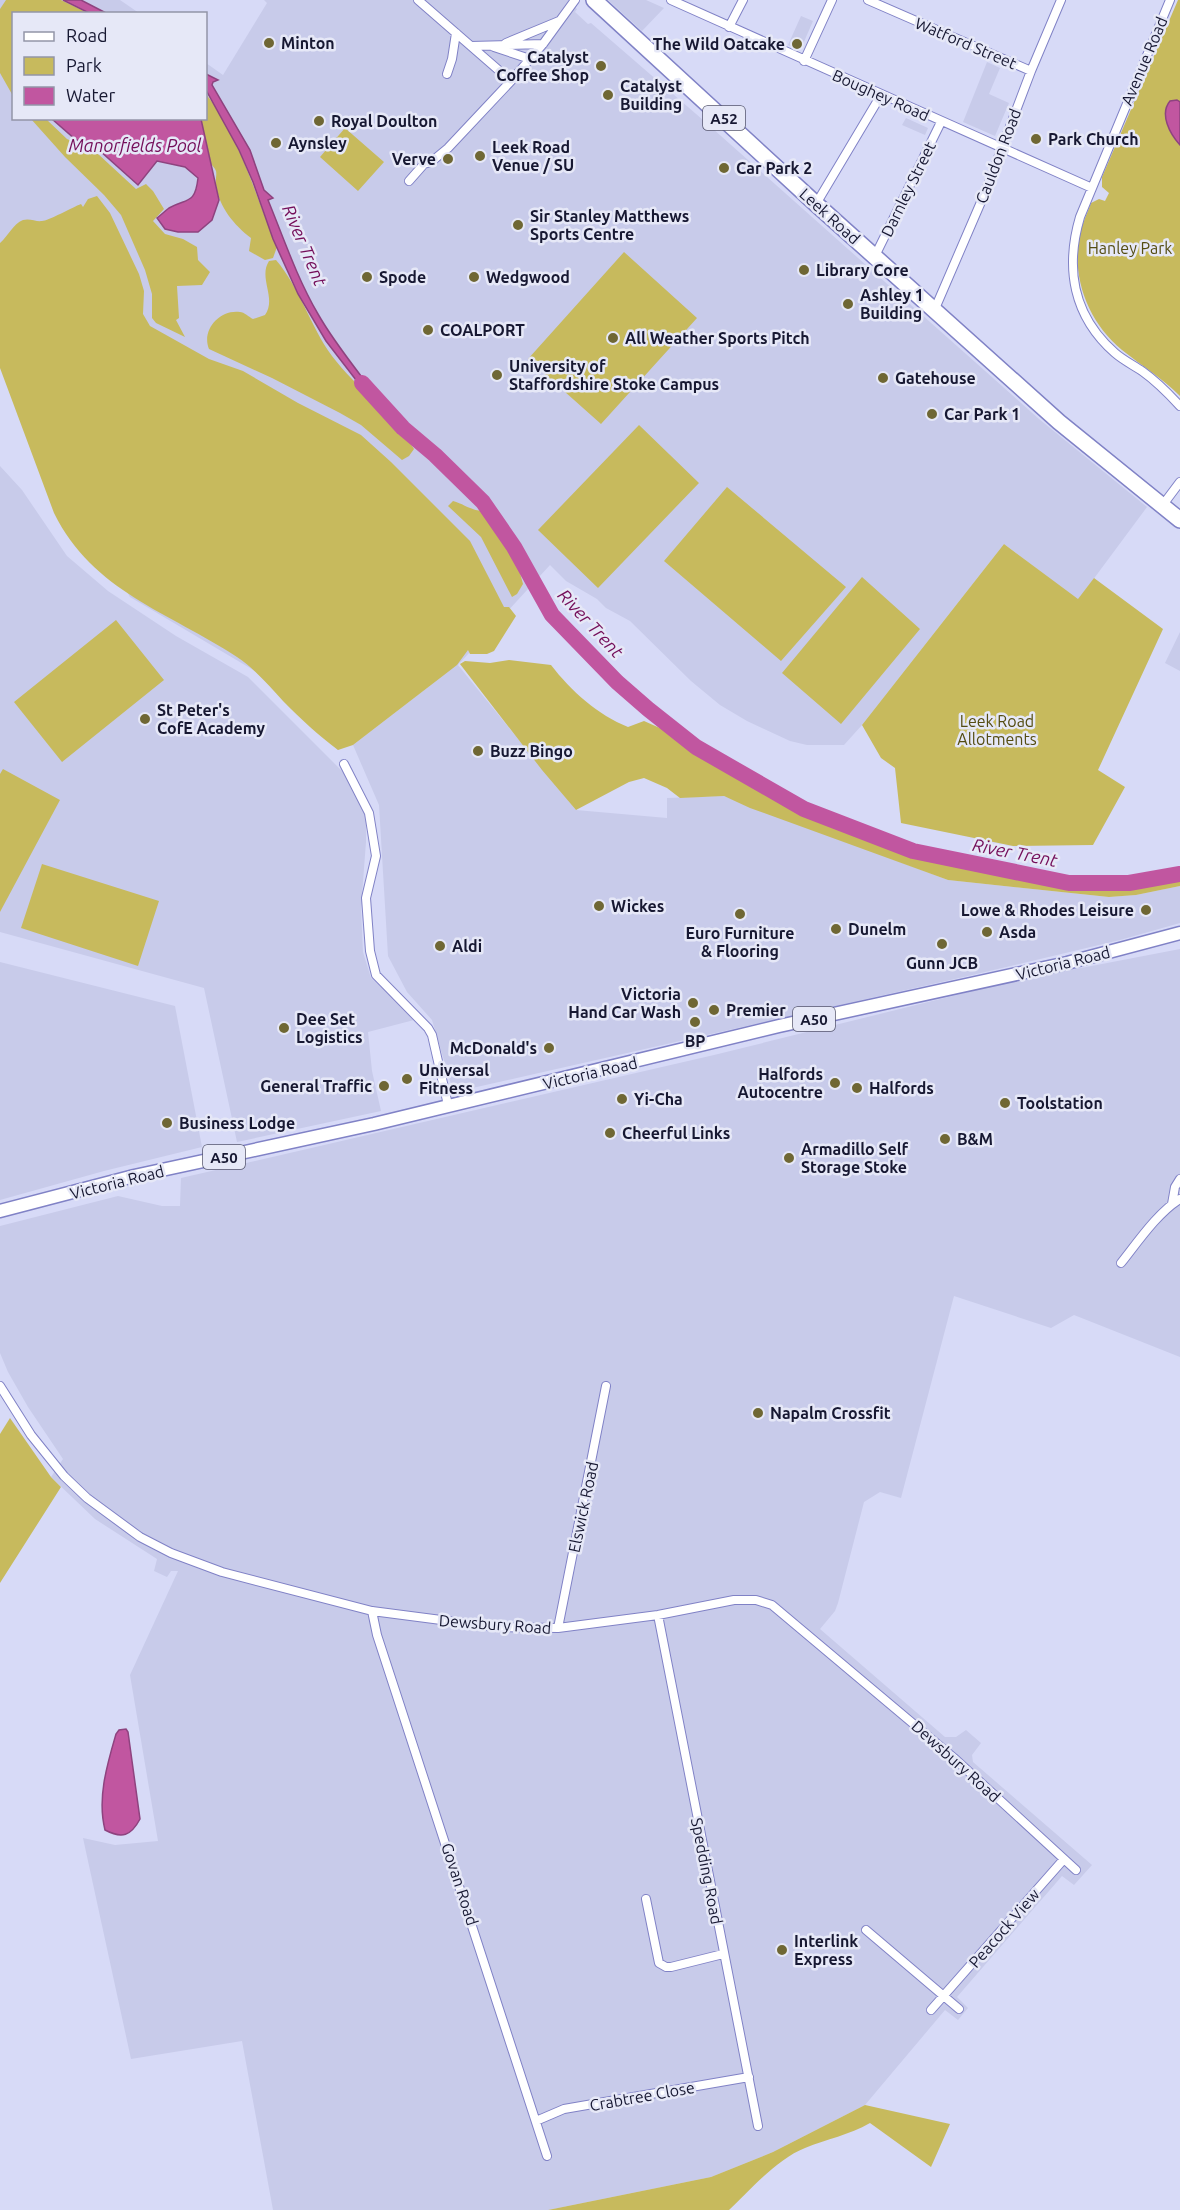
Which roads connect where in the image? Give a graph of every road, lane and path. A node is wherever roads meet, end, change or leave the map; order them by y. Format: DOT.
graph roads {
  1 [pos="418,0"];
  2 [pos="575,0"];
  3 [pos="594,0"];
  4 [pos="671,0"];
  5 [pos="743,0"];
  6 [pos="831,0"];
  7 [pos="868,0"];
  8 [pos="1061,0"];
  9 [pos="1170,0"];
  10 [pos="560,21"];
  11 [pos="729,27"];
  12 [pos="456,33"];
  13 [pos="543,44"];
  14 [pos="489,45"];
  15 [pos="502,45"];
  16 [pos="471,46"];
  17 [pos="530,59"];
  18 [pos="804,61"];
  19 [pos="1031,71"];
  20 [pos="447,74"];
  21 [pos="511,81"];
  22 [pos="881,95"];
  23 [pos="942,122"];
  24 [pos="1002,150"];
  25 [pos="409,181"];
  26 [pos="1092,189"];
  27 [pos="816,204"];
  28 [pos="874,256"];
  29 [pos="934,310"];
  30 [pos="1180,406"];
  31 [pos="1180,482"];
  32 [pos="1162,506"];
  33 [pos="1180,520"];
  34 [pos="344,764"];
  35 [pos="1180,933"];
  36 [pos="448,1105"];
  37 [pos="1180,1179"];
  38 [pos="1180,1199"];
  39 [pos="1172,1204"];
  40 [pos="0,1211"];
  41 [pos="1121,1263"];
  42 [pos="0,1386"];
  43 [pos="606,1386"];
  44 [pos="372,1611"];
  45 [pos="658,1615"];
  46 [pos="558,1628"];
  47 [pos="1064,1859"];
  48 [pos="1076,1870"];
  49 [pos="645,1899"];
  50 [pos="866,1930"];
  51 [pos="723,1954"];
  52 [pos="944,1996"];
  53 [pos="959,2009"];
  54 [pos="931,2010"];
  55 [pos="749,2078"];
  56 [pos="536,2121"];
  57 [pos="758,2126"];
  58 [pos="547,2156"];
  1 -- 12 [label="street"];
  2 -- 10 [label="street"];
  3 -- 27 [label="highway, Leek Road / A52"];
  4 -- 11 [label="street, Boughey Road"];
  5 -- 11 [label="street"];
  6 -- 18 [label="street"];
  7 -- 19 [label="street, Watford Street"];
  8 -- 19 [label="street, Cauldon Road"];
  9 -- 26 [label="street, Avenue Road"];
  10 -- 13 [label="street"];
  10 -- 15 [label="street"];
  11 -- 18 [label="street, Boughey Road"];
  12 -- 16 [label="street"];
  12 -- 20 [label="street"];
  13 -- 15 [label="street"];
  13 -- 17 [label="street"];
  14 -- 15 [label="street"];
  14 -- 16 [label="street"];
  14 -- 17 [label="street"];
  16 -- 21 [label="street"];
  17 -- 21 [label="street"];
  18 -- 22 [label="street, Boughey Road"];
  19 -- 24 [label="street, Cauldon Road"];
  21 -- 25 [label="street"];
  22 -- 23 [label="street, Boughey Road"];
  22 -- 27 [label="street"];
  23 -- 24 [label="street, Boughey Road"];
  23 -- 28 [label="street, Darnley Street"];
  24 -- 26 [label="street, Boughey Road"];
  24 -- 29 [label="street, Cauldon Road"];
  26 -- 30 [label="street, Avenue Road"];
  27 -- 28 [label="highway, Leek Road / A52"];
  28 -- 29 [label="highway, Leek Road / A52"];
  29 -- 32 [label="highway, Leek Road / A52"];
  31 -- 32 [label="street"];
  32 -- 33 [label="highway, Leek Road / A52"];
  34 -- 36 [label="street"];
  35 -- 36 [label="main road, Victoria Road / A50"];
  36 -- 40 [label="main road, Victoria Road / A50"];
  37 -- 39 [label="street"];
  38 -- 39 [label="street"];
  39 -- 41 [label="street"];
  42 -- 44 [label="street, Dewsbury Road"];
  43 -- 46 [label="street, Elswick Road"];
  44 -- 46 [label="street, Dewsbury Road"];
  44 -- 56 [label="street, Govan Road"];
  45 -- 46 [label="street, Dewsbury Road"];
  45 -- 47 [label="street, Dewsbury Road"];
  45 -- 51 [label="street, Spedding Road"];
  47 -- 48 [label="street, Dewsbury Road"];
  47 -- 52 [label="street, Peacock View"];
  49 -- 51 [label="street"];
  50 -- 52 [label="street"];
  51 -- 55 [label="street, Spedding Road"];
  52 -- 53 [label="street"];
  52 -- 54 [label="street, Peacock View"];
  55 -- 56 [label="street, Crabtree Close"];
  55 -- 57 [label="street, Spedding Road"];
  56 -- 58 [label="street, Govan Road"];
}
